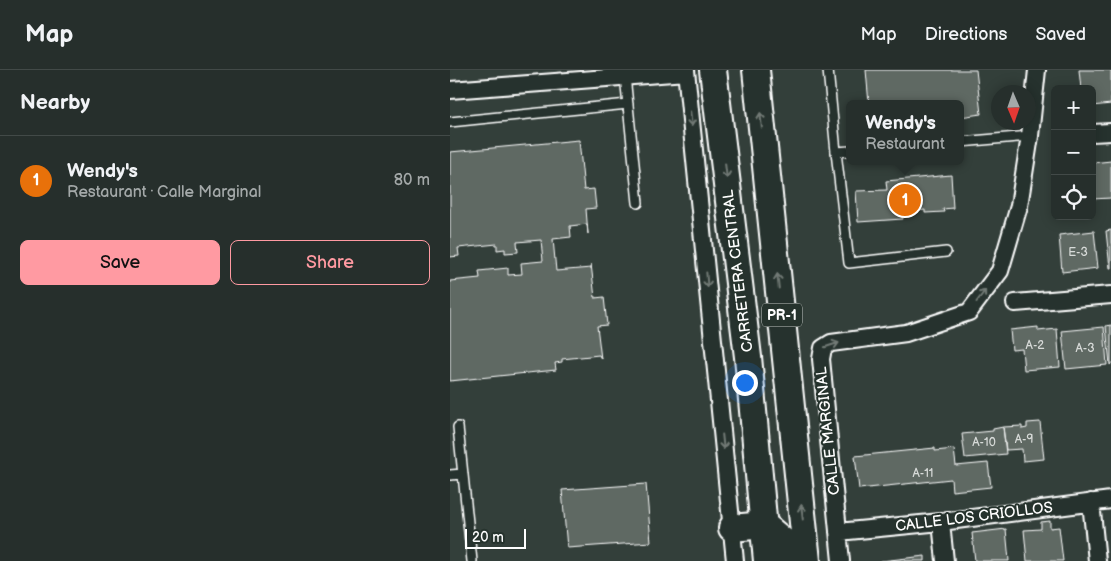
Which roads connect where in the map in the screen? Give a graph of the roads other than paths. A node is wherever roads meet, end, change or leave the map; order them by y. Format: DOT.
graph roads {
  1 [pos="714,70"];
  2 [pos="756,70"];
  3 [pos="828,70"];
  4 [pos="1036,70"];
  5 [pos="686,71"];
  6 [pos="625,76"];
  7 [pos="450,90"];
  8 [pos="628,104"];
  9 [pos="450,122"];
  10 [pos="1111,132"];
  11 [pos="1096,133"];
  12 [pos="1030,136"];
  13 [pos="964,142"];
  14 [pos="846,151"];
  15 [pos="836,152"];
  16 [pos="638,203"];
  17 [pos="946,252"];
  18 [pos="1111,295"];
  19 [pos="1015,303"];
  20 [pos="458,427"];
  21 [pos="463,474"];
  22 [pos="450,475"];
  23 [pos="1111,500"];
  24 [pos="1091,502"];
  25 [pos="941,522"];
  26 [pos="764,525"];
  27 [pos="732,528"];
  28 [pos="838,532"];
  29 [pos="472,561"];
  30 [pos="736,561"];
  31 [pos="767,561"];
  32 [pos="786,561"];
  33 [pos="806,561"];
  34 [pos="840,561"];
  35 [pos="945,561"];
  36 [pos="1097,561"];
  1 -- 26 [label="main road, CARRETERA CENTRAL / PR-1, one-way"];
  33 -- 2 [label="main road, PR-1, one-way"];
  3 -- 15 [label="lane"];
  4 -- 12 [label="street, CALLE MARGINAL"];
  5 -- 6 [label="street"];
  5 -- 27 [label="street, one-way"];
  6 -- 7 [label="street"];
  6 -- 8 [label="lane"];
  8 -- 9 [label="lane"];
  8 -- 16 [label="lane"];
  10 -- 11 [label="street"];
  12 -- 13 [label="lane"];
  28 -- 12 [label="street, CALLE MARGINAL, one-way"];
  14 -- 15 [label="lane"];
  15 -- 17 [label="lane"];
  18 -- 19 [label="street"];
  20 -- 21 [label="lane"];
  21 -- 22 [label="lane"];
  21 -- 29 [label="lane"];
  23 -- 24 [label="street, CALLE LOS CRIOLLOS"];
  24 -- 25 [label="street, CALLE LOS CRIOLLOS"];
  24 -- 36 [label="street"];
  25 -- 28 [label="street, CALLE LOS CRIOLLOS"];
  25 -- 35 [label="street"];
  26 -- 27 [label="main road"];
  26 -- 31 [label="main road, CARRETERA CENTRAL / PR-1"];
  26 -- 32 [label="main road"];
  27 -- 30 [label="street"];
  28 -- 34 [label="street, CALLE MARGINAL"];
}
